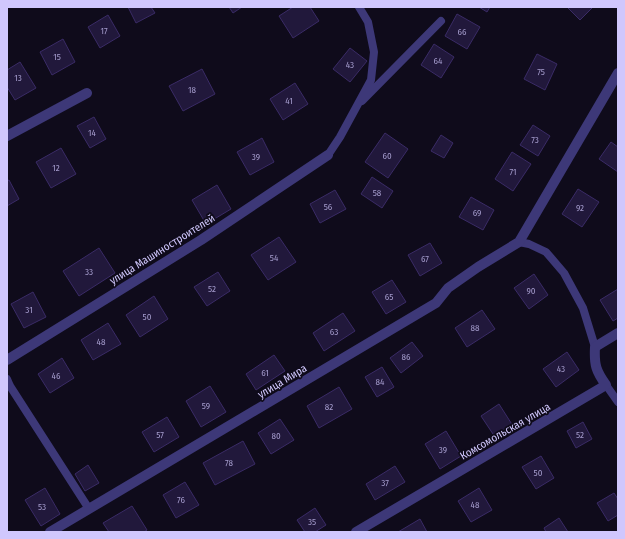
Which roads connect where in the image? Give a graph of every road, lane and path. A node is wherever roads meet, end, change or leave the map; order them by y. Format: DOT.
graph roads {
  1 [pos="359,7"];
  2 [pos="441,21"];
  3 [pos="618,73"];
  4 [pos="87,93"];
  5 [pos="356,107"];
  6 [pos="7,136"];
  7 [pos="328,155"];
  8 [pos="519,242"];
  9 [pos="618,333"];
  10 [pos="595,347"];
  11 [pos="7,360"];
  12 [pos="7,379"];
  13 [pos="606,385"];
  14 [pos="618,402"];
  15 [pos="89,509"];
  16 [pos="50,532"];
  17 [pos="356,532"];
  1 -- 5 [label="lane"];
  2 -- 5 [label="lane"];
  3 -- 8 [label="street"];
  4 -- 6 [label="street"];
  5 -- 7 [label="lane"];
  7 -- 11 [label="street, улица Машиностроителей"];
  8 -- 10 [label="lane"];
  8 -- 15 [label="street, улица Мира"];
  9 -- 10 [label="street"];
  10 -- 13 [label="street"];
  12 -- 15 [label="lane"];
  13 -- 14 [label="lane"];
  13 -- 17 [label="street, Комсомольская улица"];
  15 -- 16 [label="street, улица Мира"];
}
